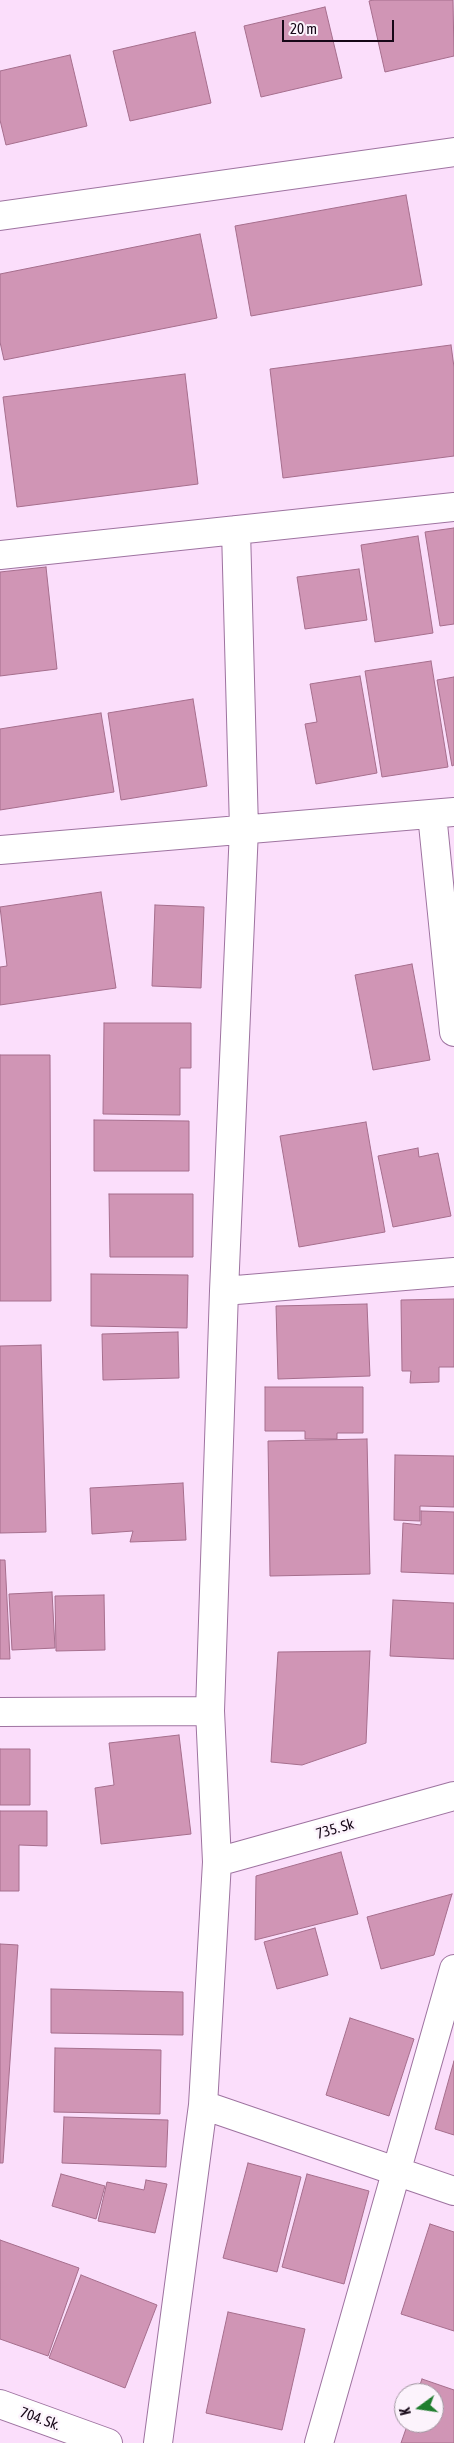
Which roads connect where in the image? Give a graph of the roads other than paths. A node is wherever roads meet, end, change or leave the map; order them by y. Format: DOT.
graph roads {
  1 [pos="454,152"];
  2 [pos="0,216"];
  3 [pos="454,507"];
  4 [pos="236,530"];
  5 [pos="0,555"];
  6 [pos="443,813"];
  7 [pos="244,829"];
  8 [pos="0,850"];
  9 [pos="454,1032"];
  10 [pos="454,1272"];
  11 [pos="224,1291"];
  12 [pos="210,1711"];
  13 [pos="0,1712"];
  14 [pos="454,1796"];
  15 [pos="217,1862"];
  16 [pos="454,1969"];
  17 [pos="203,2105"];
  18 [pos="397,2171"];
  19 [pos="454,2192"];
  20 [pos="0,2404"];
  21 [pos="108,2443"];
  22 [pos="158,2443"];
  23 [pos="319,2443"];
  1 -- 2 [label="street"];
  3 -- 4 [label="street"];
  4 -- 5 [label="street"];
  4 -- 7 [label="street"];
  6 -- 7 [label="street"];
  6 -- 9 [label="street"];
  7 -- 8 [label="street"];
  7 -- 11 [label="street"];
  10 -- 11 [label="street"];
  11 -- 12 [label="street"];
  12 -- 13 [label="street"];
  12 -- 15 [label="street"];
  14 -- 15 [label="street, 735. Sk"];
  15 -- 17 [label="street"];
  16 -- 18 [label="street"];
  17 -- 18 [label="street"];
  17 -- 22 [label="street"];
  18 -- 19 [label="street"];
  18 -- 23 [label="street"];
  20 -- 21 [label="street, 704. Sk."];
}
